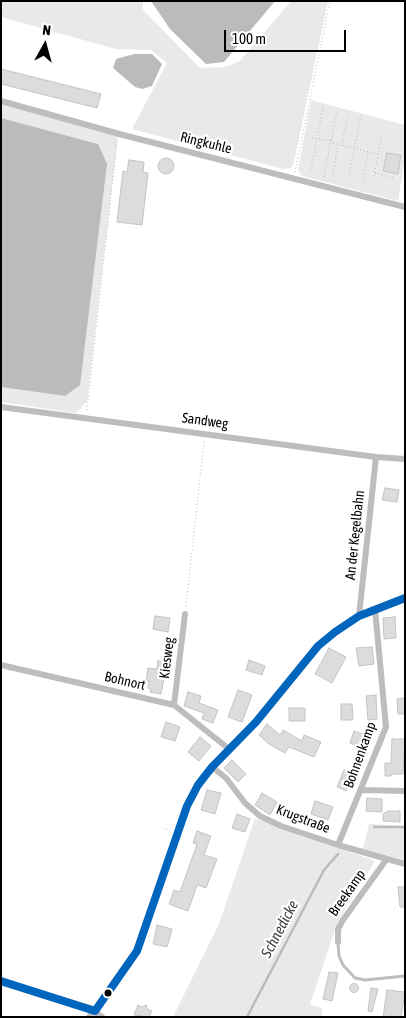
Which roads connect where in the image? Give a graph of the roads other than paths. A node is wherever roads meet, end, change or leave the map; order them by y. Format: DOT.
graph roads {
  1 [pos="1,101"];
  2 [pos="405,207"];
  3 [pos="1,407"];
  4 [pos="376,457"];
  5 [pos="405,459"];
  6 [pos="405,598"];
  7 [pos="375,609"];
  8 [pos="185,614"];
  9 [pos="359,616"];
  10 [pos="1,665"];
  11 [pos="174,705"];
  12 [pos="229,749"];
  13 [pos="212,767"];
  14 [pos="361,790"];
  15 [pos="405,791"];
  16 [pos="338,845"];
  17 [pos="386,860"];
  18 [pos="405,864"];
  19 [pos="338,942"];
  20 [pos="405,976"];
  21 [pos="1,981"];
  22 [pos="95,1011"];
  23 [pos="89,1017"];
  24 [pos="102,1017"];
  1 -- 2 [label="street, Ringkuhle"];
  3 -- 4 [label="street, Sandweg"];
  4 -- 5 [label="street, Sandweg"];
  4 -- 9 [label="street, An der Kegelbahn"];
  6 -- 7 [label="street"];
  7 -- 9 [label="street"];
  7 -- 14 [label="street, Bohnenkamp"];
  8 -- 11 [label="street, Kiesweg"];
  9 -- 12 [label="street"];
  10 -- 11 [label="street, Bohnort"];
  11 -- 12 [label="street, Bohnort"];
  12 -- 13 [label="street"];
  13 -- 16 [label="street, Krugstraße"];
  13 -- 22 [label="street"];
  14 -- 15 [label="street"];
  14 -- 16 [label="street, Bohnenkamp"];
  16 -- 17 [label="street, Krugstraße"];
  17 -- 18 [label="street, Krugstraße"];
  17 -- 19 [label="street, Breekamp"];
  19 -- 20 [label="lane, Breekamp"];
  21 -- 22 [label="street"];
  22 -- 23 [label="street"];
  22 -- 24 [label="street"];
}
